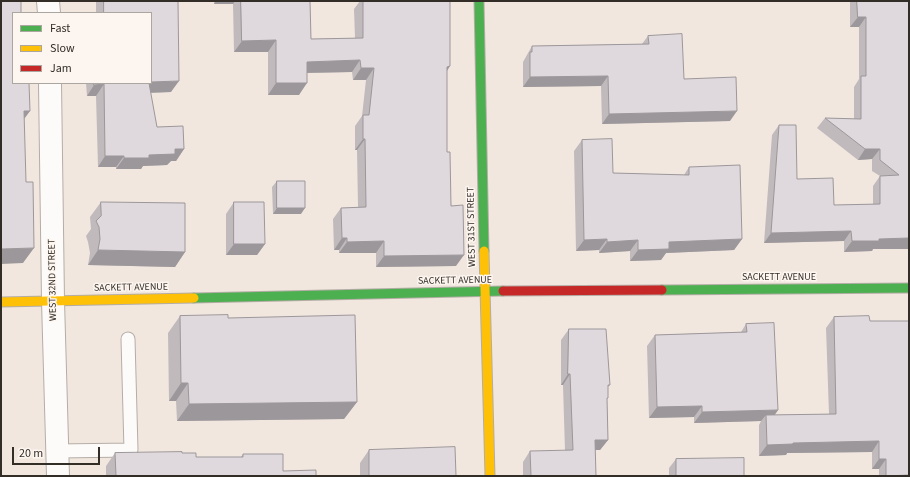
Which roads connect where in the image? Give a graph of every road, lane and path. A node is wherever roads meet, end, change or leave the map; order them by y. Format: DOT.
graph roads {
  1 [pos="48,1"];
  2 [pos="479,1"];
  3 [pos="49,12"];
  4 [pos="50,84"];
  5 [pos="909,288"];
  6 [pos="484,292"];
  7 [pos="53,301"];
  8 [pos="1,302"];
  9 [pos="128,339"];
  10 [pos="58,451"];
  11 [pos="58,476"];
  12 [pos="490,476"];
  1 -- 3 [label="street"];
  2 -- 6 [label="street, WEST 31ST STREET"];
  4 -- 7 [label="street, WEST 32ND STREET"];
  5 -- 6 [label="street, SACKETT AVENUE"];
  6 -- 7 [label="street, SACKETT AVENUE"];
  6 -- 12 [label="street, WEST 31ST STREET"];
  7 -- 8 [label="street, SACKETT AVENUE"];
  7 -- 10 [label="street, WEST 32ND STREET"];
  9 -- 10 [label="lane"];
  10 -- 11 [label="street, WEST 32ND STREET"];
}
